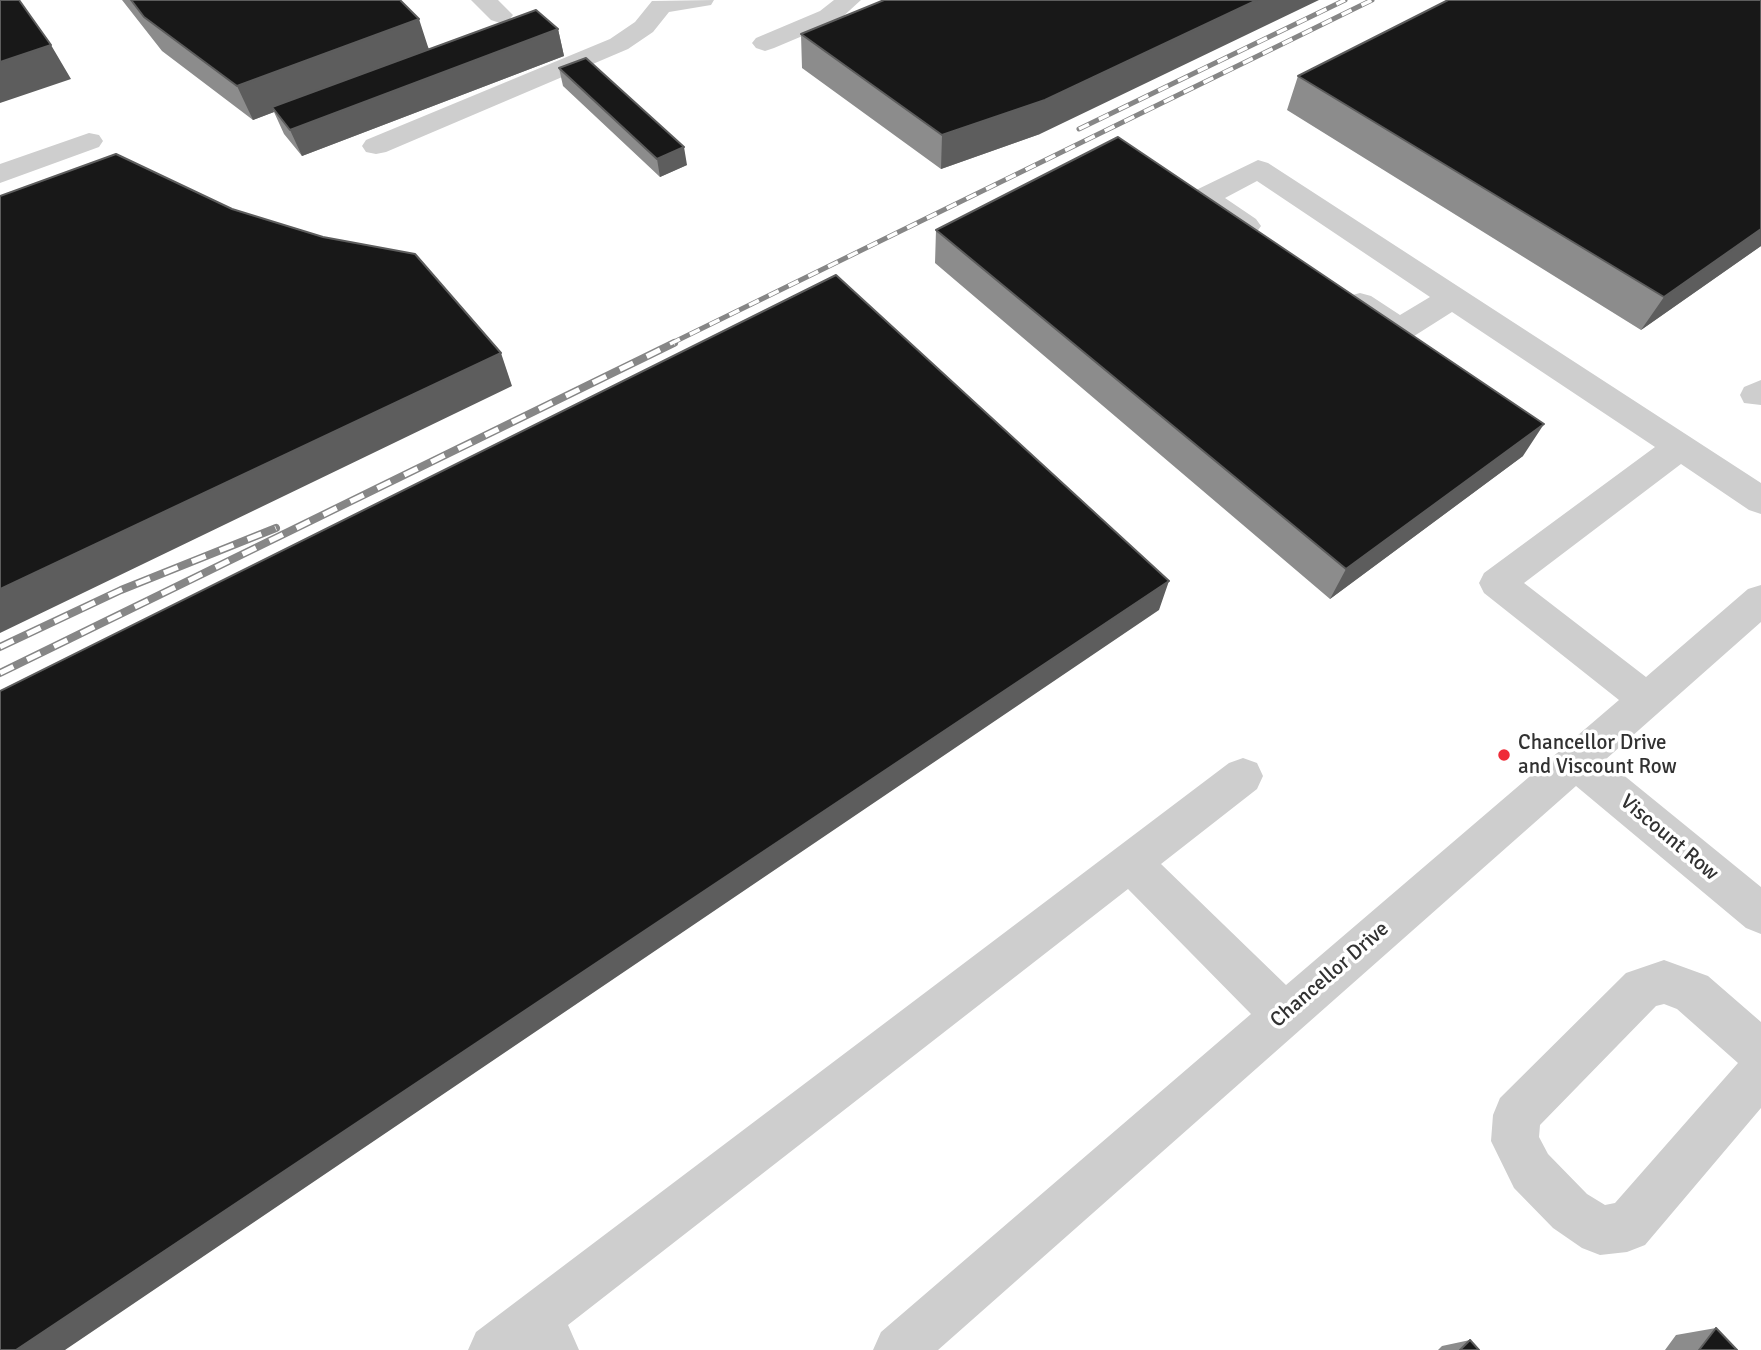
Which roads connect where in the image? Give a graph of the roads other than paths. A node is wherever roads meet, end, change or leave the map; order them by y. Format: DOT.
graph roads {
  1 [pos="702,0"];
  2 [pos="849,0"];
  3 [pos="654,3"];
  4 [pos="765,43"];
  5 [pos="89,141"];
  6 [pos="376,146"];
  7 [pos="0,174"];
  8 [pos="1273,244"];
  9 [pos="1331,283"];
  10 [pos="1453,297"];
  11 [pos="1680,447"];
  12 [pos="1761,501"];
  13 [pos="1761,600"];
  14 [pos="1647,700"];
  15 [pos="1577,762"];
  16 [pos="1243,776"];
  17 [pos="1130,862"];
  18 [pos="1761,914"];
  19 [pos="1284,1015"];
  20 [pos="1761,1052"];
  21 [pos="1761,1072"];
  22 [pos="544,1334"];
  23 [pos="903,1349"];
  24 [pos="494,1350"];
  1 -- 3 [label="street"];
  2 -- 4 [label="street"];
  3 -- 6 [label="street"];
  5 -- 7 [label="street"];
  8 -- 10 [label="street"];
  9 -- 10 [label="street"];
  10 -- 11 [label="street"];
  11 -- 12 [label="street"];
  11 -- 14 [label="street"];
  13 -- 14 [label="street, Chancellor Drive"];
  14 -- 15 [label="street, Chancellor Drive"];
  15 -- 18 [label="street, Viscount Row"];
  15 -- 19 [label="street, Chancellor Drive"];
  16 -- 17 [label="street"];
  17 -- 19 [label="street"];
  17 -- 22 [label="street"];
  19 -- 23 [label="street, Chancellor Drive"];
  20 -- 21 [label="street"];
  22 -- 24 [label="street"];
}
